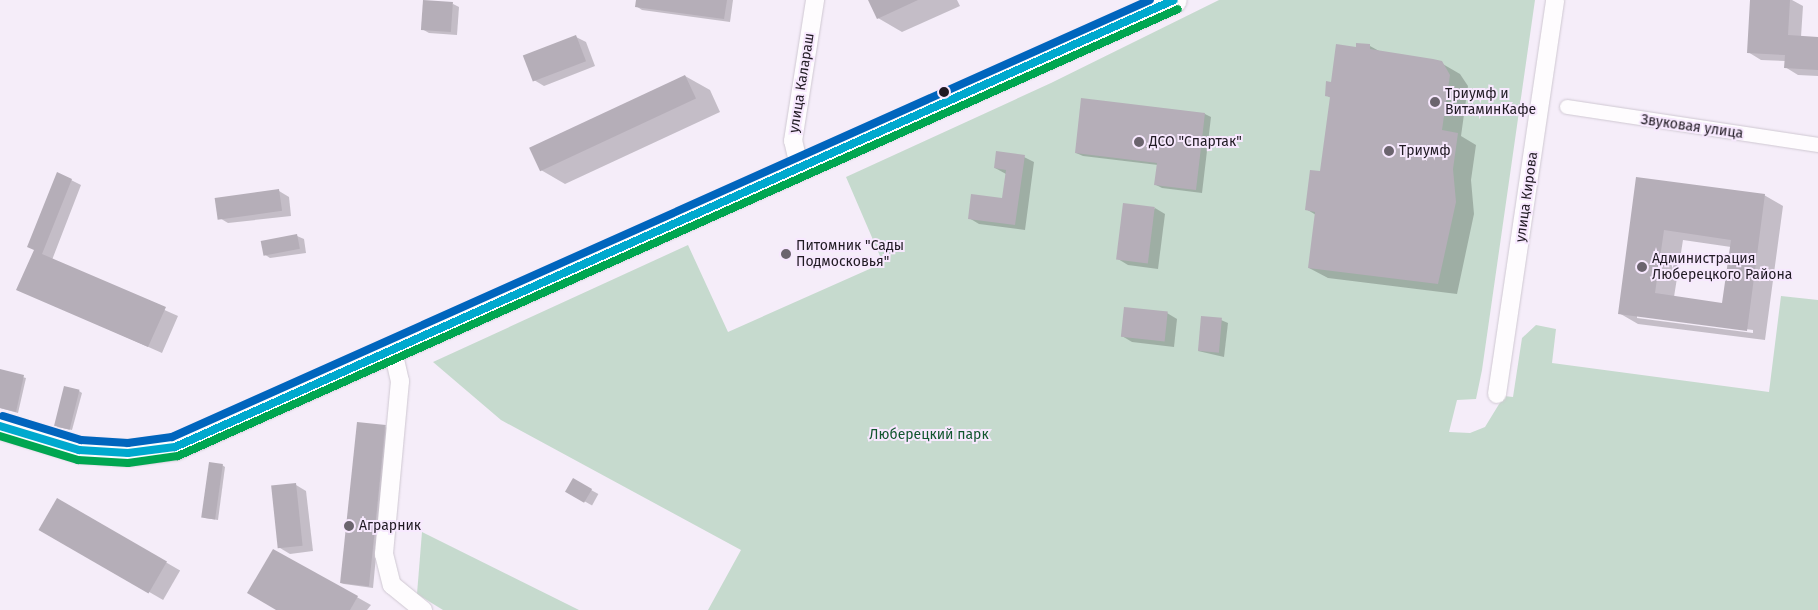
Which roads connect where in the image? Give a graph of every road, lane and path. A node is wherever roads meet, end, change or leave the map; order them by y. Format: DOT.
graph roads {
  1 [pos="814,0"];
  2 [pos="1174,0"];
  3 [pos="1555,0"];
  4 [pos="1567,107"];
  5 [pos="1818,145"];
  6 [pos="799,166"];
  7 [pos="392,351"];
  8 [pos="1497,394"];
  9 [pos="0,426"];
  10 [pos="423,610"];
  1 -- 6 [label="street, улица Калараш"];
  2 -- 6 [label="main road"];
  3 -- 8 [label="street, улица Кирова"];
  4 -- 5 [label="street, Звуковая улица"];
  6 -- 7 [label="main road"];
  7 -- 9 [label="main road"];
  7 -- 10 [label="street"];
}
